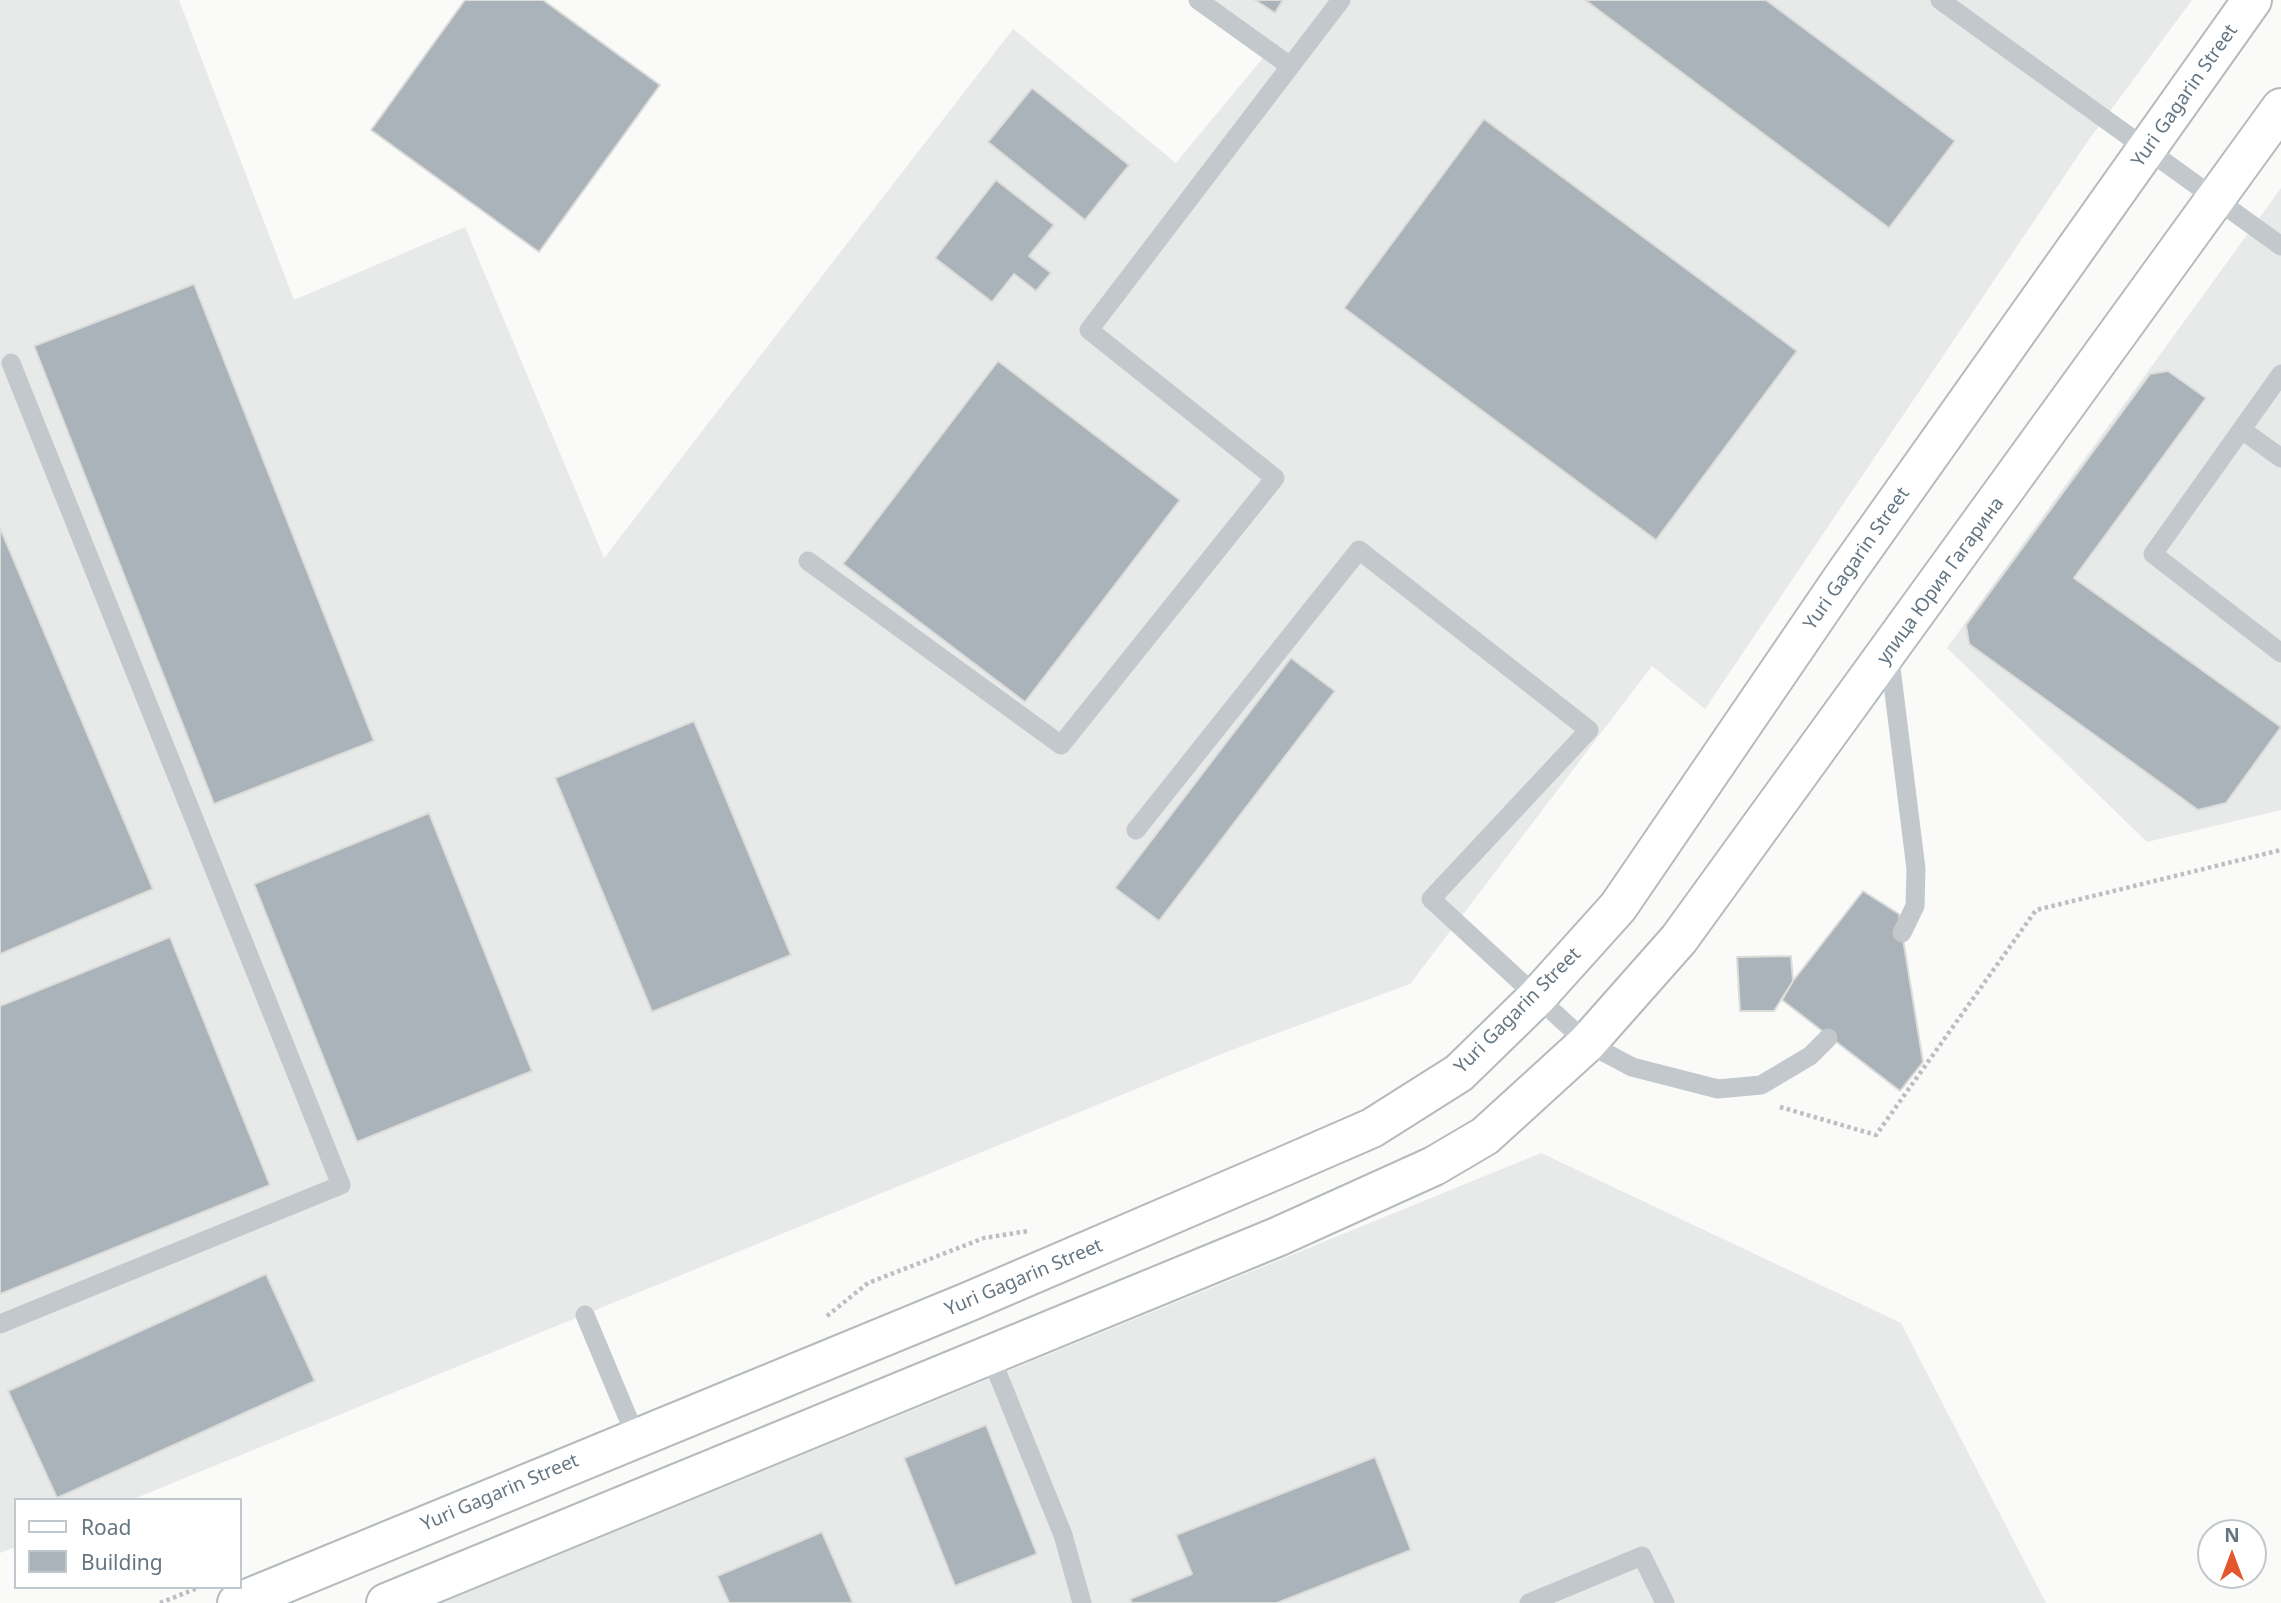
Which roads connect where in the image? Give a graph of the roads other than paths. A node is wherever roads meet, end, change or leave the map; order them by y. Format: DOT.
graph roads {
  1 [pos="1198,0"];
  2 [pos="1341,0"];
  3 [pos="1940,0"];
  4 [pos="2252,0"];
  5 [pos="1960,6"];
  6 [pos="1290,66"];
  7 [pos="2281,108"];
  8 [pos="2148,149"];
  9 [pos="2217,197"];
  10 [pos="2281,246"];
  11 [pos="11,363"];
  12 [pos="2281,374"];
  13 [pos="2242,430"];
  14 [pos="2281,458"];
  15 [pos="808,561"];
  16 [pos="1889,652"];
  17 [pos="2281,653"];
  18 [pos="1136,830"];
  19 [pos="1902,933"];
  20 [pos="1537,997"];
  21 [pos="1828,1038"];
  22 [pos="1587,1043"];
  23 [pos="584,1315"];
  24 [pos="0,1324"];
  25 [pos="990,1355"];
  26 [pos="636,1437"];
  27 [pos="237,1603"];
  28 [pos="386,1603"];
  29 [pos="1082,1603"];
  30 [pos="1529,1603"];
  31 [pos="1665,1603"];
  1 -- 6 [label="lane"];
  2 -- 6 [label="lane"];
  3 -- 5 [label="lane"];
  4 -- 8 [label="main road, Yuri Gagarin Street"];
  5 -- 8 [label="lane"];
  6 -- 15 [label="lane"];
  7 -- 9 [label="main road, улица Юрия Гагарина"];
  8 -- 9 [label="lane"];
  8 -- 20 [label="main road, Yuri Gagarin Street"];
  9 -- 10 [label="lane"];
  9 -- 16 [label="main road, улица Юрия Гагарина"];
  11 -- 24 [label="lane"];
  12 -- 13 [label="lane"];
  13 -- 14 [label="lane"];
  13 -- 17 [label="lane"];
  16 -- 19 [label="lane"];
  16 -- 22 [label="main road, улица Юрия Гагарина"];
  18 -- 20 [label="lane"];
  20 -- 22 [label="lane"];
  20 -- 26 [label="main road, Yuri Gagarin Street"];
  21 -- 22 [label="lane"];
  22 -- 25 [label="main road"];
  23 -- 26 [label="lane"];
  25 -- 28 [label="main road"];
  25 -- 29 [label="lane"];
  26 -- 27 [label="main road, Yuri Gagarin Street"];
  30 -- 31 [label="lane"];
}
